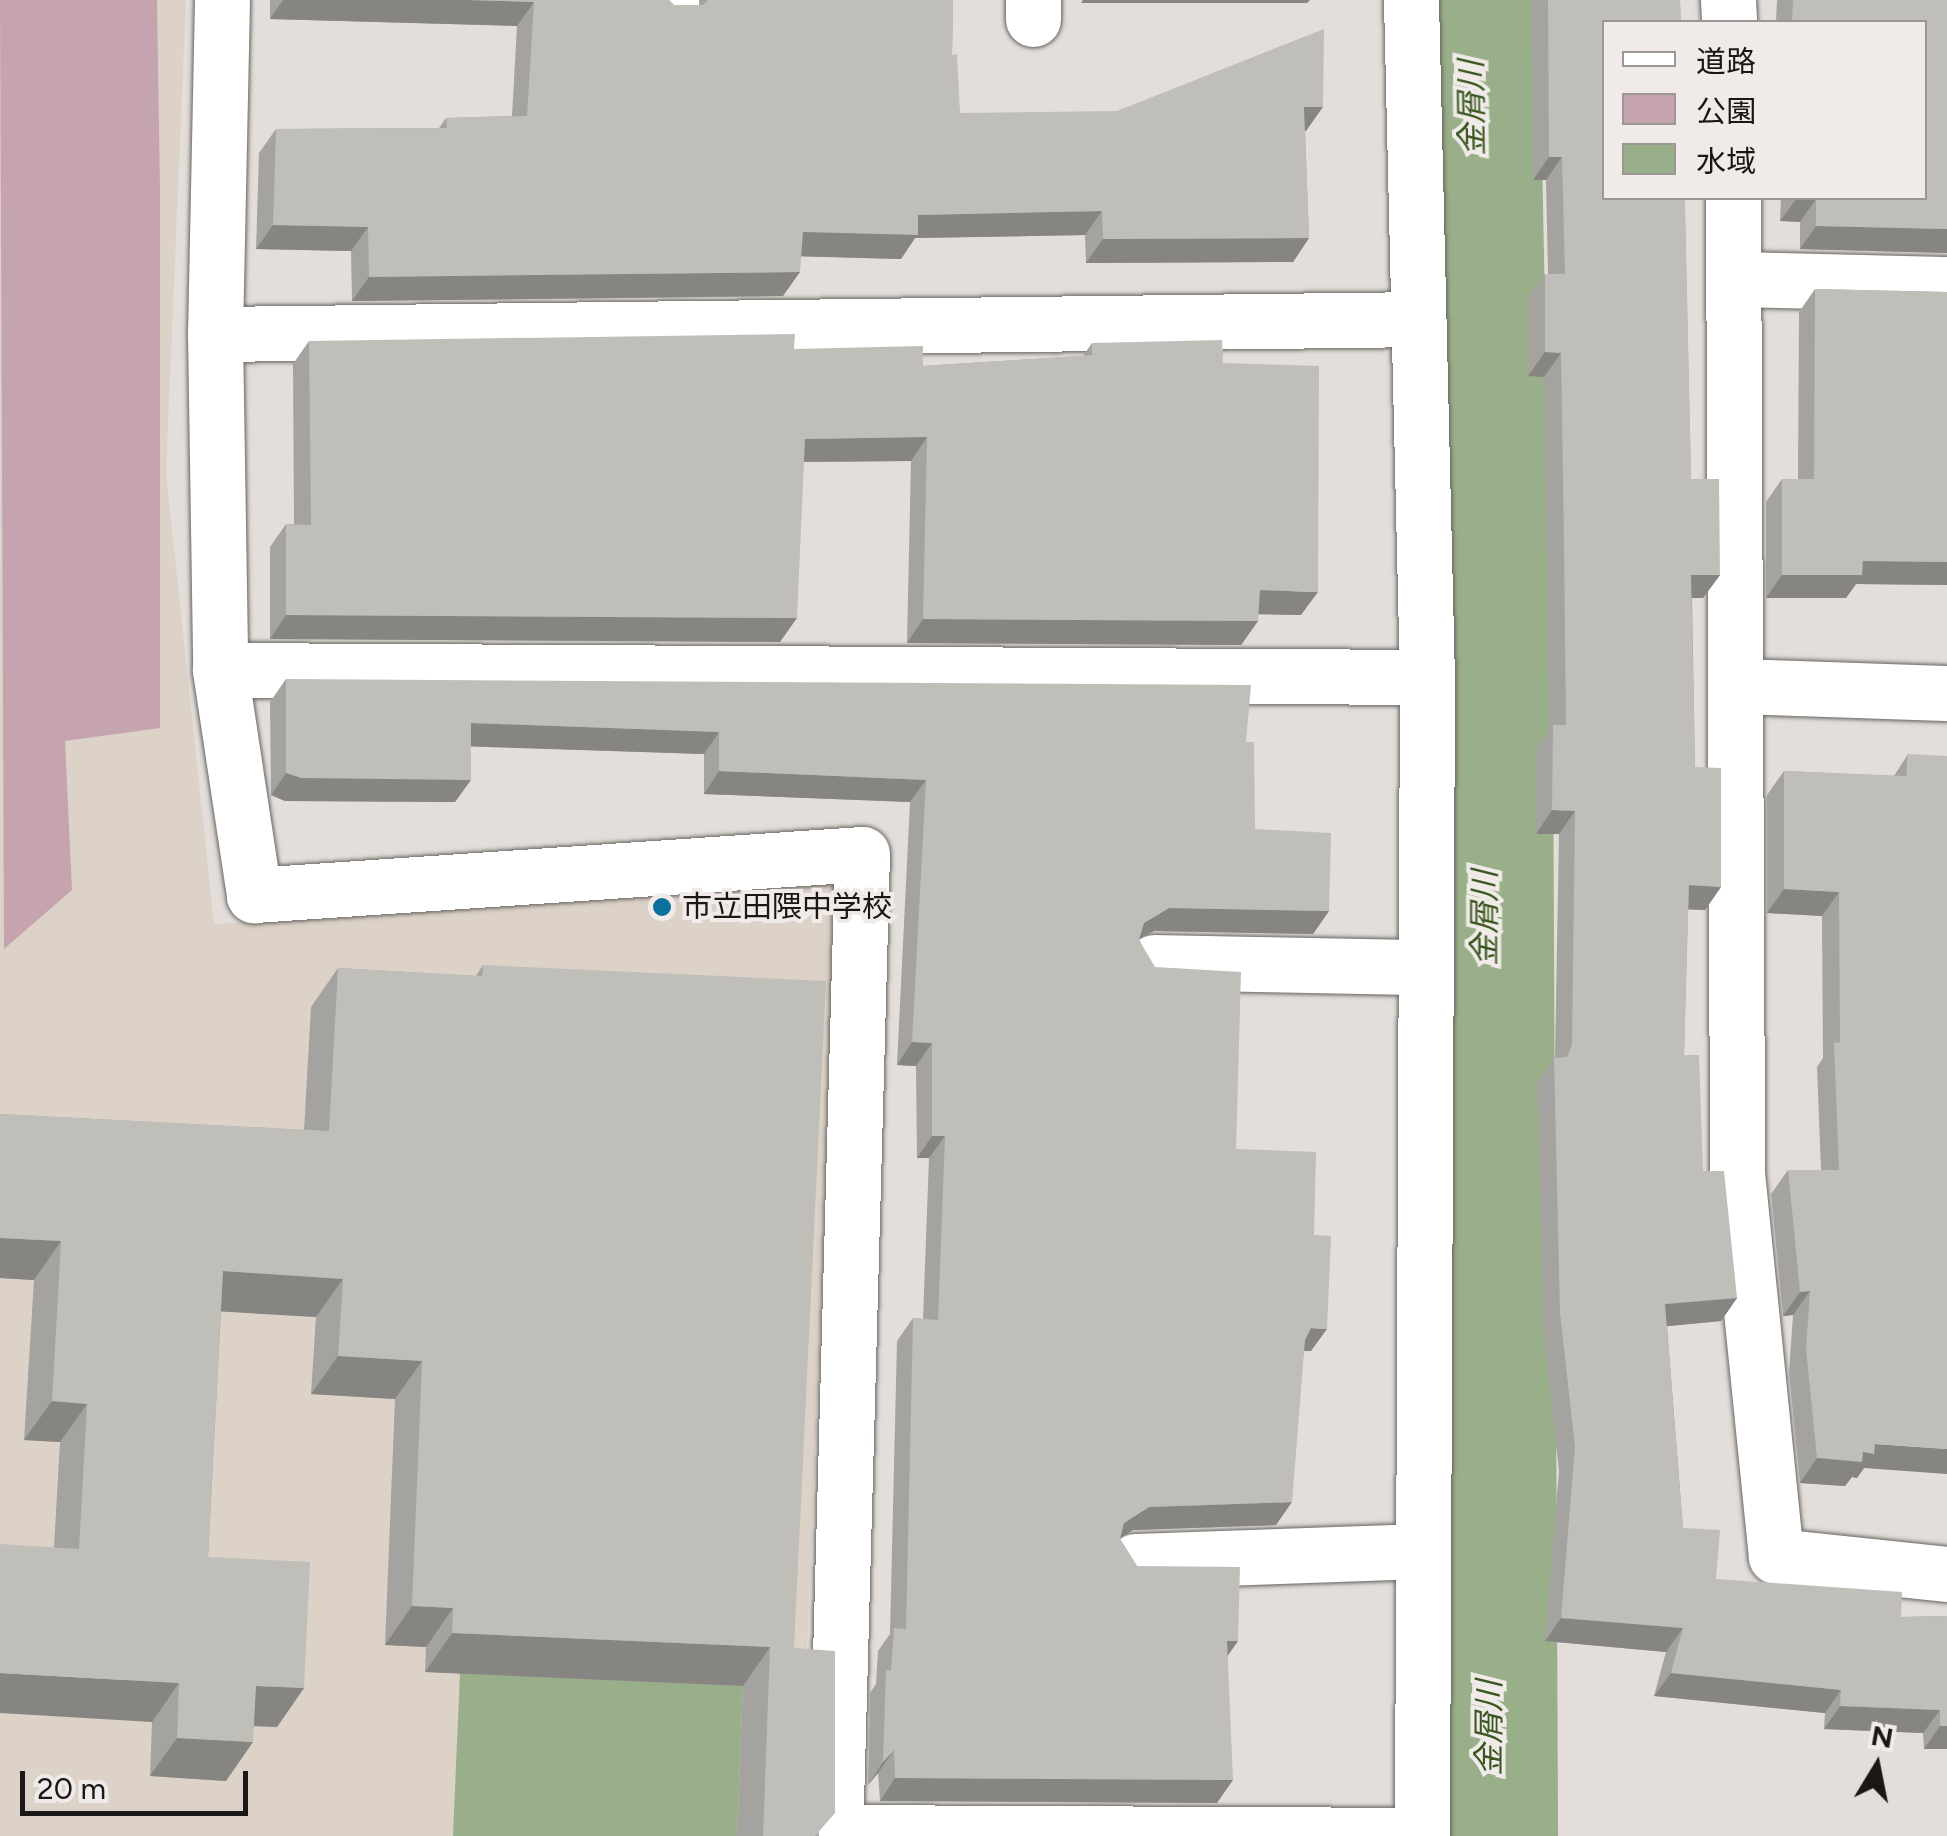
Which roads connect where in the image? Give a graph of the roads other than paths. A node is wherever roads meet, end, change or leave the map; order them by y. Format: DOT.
graph roads {
  1 [pos="222,0"];
  2 [pos="1411,0"];
  3 [pos="1733,200"];
  4 [pos="1735,278"];
  5 [pos="1947,284"];
  6 [pos="1418,319"];
  7 [pos="215,334"];
  8 [pos="220,670"];
  9 [pos="1427,677"];
  10 [pos="1736,686"];
  11 [pos="1947,693"];
  12 [pos="1154,962"];
  13 [pos="1425,967"];
  14 [pos="1424,1550"];
  15 [pos="1134,1561"];
  16 [pos="1947,1574"];
  17 [pos="835,1834"];
  18 [pos="1422,1836"];
  1 -- 7 [label="street"];
  2 -- 6 [label="street"];
  3 -- 4 [label="street"];
  4 -- 5 [label="street"];
  4 -- 10 [label="street"];
  6 -- 7 [label="street"];
  6 -- 9 [label="street"];
  7 -- 8 [label="street"];
  8 -- 9 [label="street"];
  8 -- 17 [label="street"];
  9 -- 13 [label="street"];
  10 -- 11 [label="street"];
  10 -- 16 [label="street"];
  12 -- 13 [label="street"];
  13 -- 14 [label="street"];
  14 -- 15 [label="street"];
  14 -- 18 [label="street"];
  17 -- 18 [label="street"];
}
